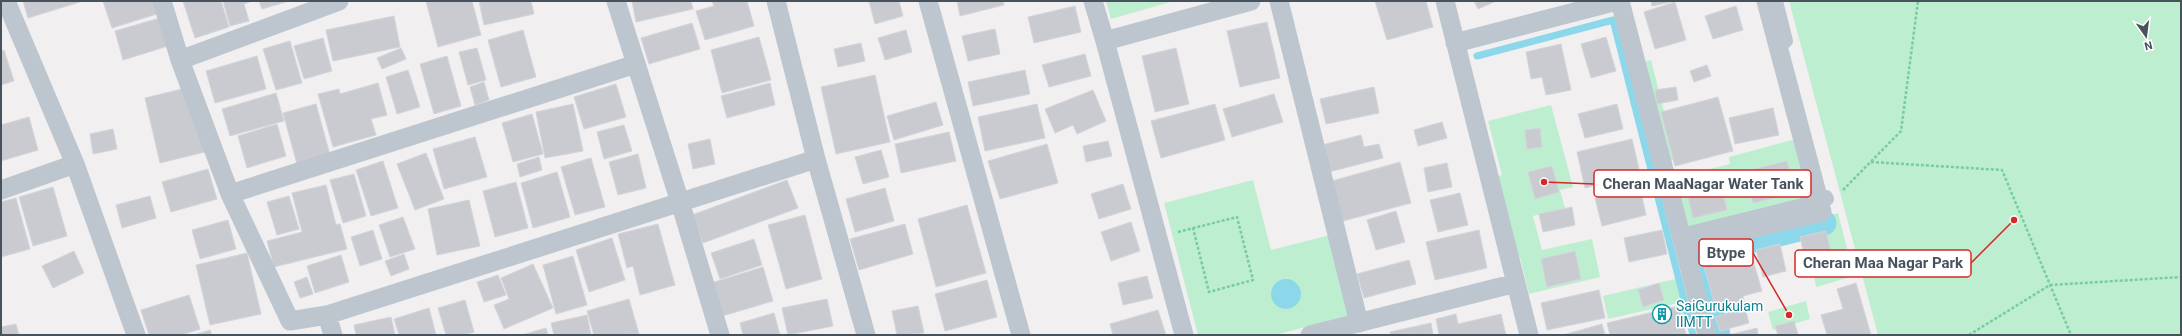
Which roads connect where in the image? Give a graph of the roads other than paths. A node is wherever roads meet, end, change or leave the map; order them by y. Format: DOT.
graph roads {
  1 [pos="6,1"];
  2 [pos="162,1"];
  3 [pos="339,1"];
  4 [pos="616,1"];
  5 [pos="776,1"];
  6 [pos="928,1"];
  7 [pos="1093,1"];
  8 [pos="1251,1"];
  9 [pos="1279,1"];
  10 [pos="1445,1"];
  11 [pos="1617,1"];
  12 [pos="1620,1"];
  13 [pos="1766,1"];
  14 [pos="1776,1"];
  15 [pos="1105,41"];
  16 [pos="1455,43"];
  17 [pos="180,60"];
  18 [pos="636,64"];
  19 [pos="816,159"];
  20 [pos="75,164"];
  21 [pos="1,190"];
  22 [pos="230,194"];
  23 [pos="680,202"];
  24 [pos="1820,206"];
  25 [pos="1683,240"];
  26 [pos="1516,283"];
  27 [pos="327,315"];
  28 [pos="1359,323"];
  29 [pos="136,335"];
  30 [pos="333,335"];
  31 [pos="720,335"];
  32 [pos="866,335"];
  33 [pos="1021,335"];
  34 [pos="1184,335"];
  35 [pos="1310,335"];
  36 [pos="1528,335"];
  37 [pos="1707,335"];
  1 -- 20 [label="street"];
  2 -- 17 [label="street"];
  3 -- 17 [label="street"];
  4 -- 18 [label="street"];
  5 -- 19 [label="street"];
  6 -- 33 [label="street"];
  7 -- 15 [label="street"];
  8 -- 15 [label="street"];
  9 -- 28 [label="street"];
  10 -- 16 [label="street"];
  11 -- 16 [label="street"];
  12 -- 25 [label="street"];
  13 -- 24 [label="street"];
  14 -- 24 [label="street"];
  15 -- 34 [label="street"];
  16 -- 26 [label="street"];
  17 -- 22 [label="street"];
  18 -- 22 [label="street"];
  18 -- 23 [label="street"];
  19 -- 23 [label="street"];
  19 -- 32 [label="street"];
  20 -- 21 [label="street"];
  20 -- 29 [label="street"];
  22 -- 27 [label="street"];
  23 -- 27 [label="street"];
  23 -- 31 [label="street"];
  24 -- 25 [label="street"];
  25 -- 37 [label="street"];
  26 -- 28 [label="street"];
  26 -- 36 [label="street"];
  27 -- 30 [label="street"];
  28 -- 35 [label="street"];
}
